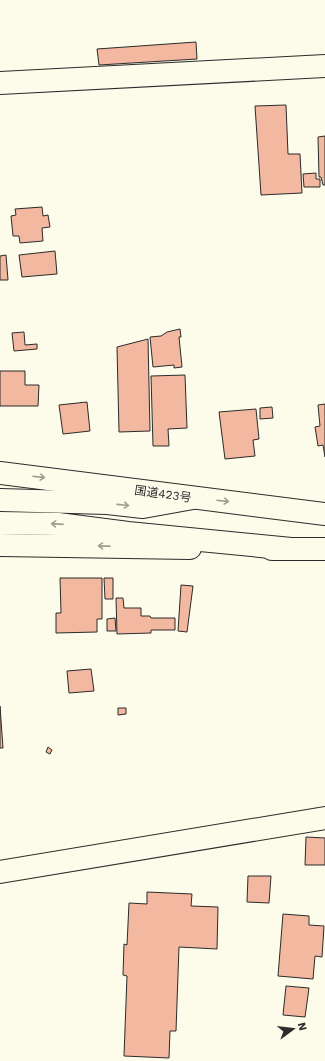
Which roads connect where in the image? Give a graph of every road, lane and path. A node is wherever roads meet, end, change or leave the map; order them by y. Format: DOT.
graph roads {
  1 [pos="325,66"];
  2 [pos="0,83"];
  3 [pos="0,473"];
  4 [pos="193,498"];
  5 [pos="0,500"];
  6 [pos="325,514"];
  7 [pos="0,523"];
  8 [pos="0,545"];
  9 [pos="291,549"];
  10 [pos="325,549"];
  11 [pos="325,818"];
  12 [pos="0,872"];
  1 -- 2 [label="main road"];
  3 -- 4 [label="main road, 国道423号, one-way"];
  5 -- 4 [label="main road, one-way"];
  4 -- 6 [label="main road, 国道423号, one-way"];
  9 -- 7 [label="main road, one-way"];
  9 -- 8 [label="main road, one-way"];
  9 -- 10 [label="main road"];
  11 -- 12 [label="main road"];
}
